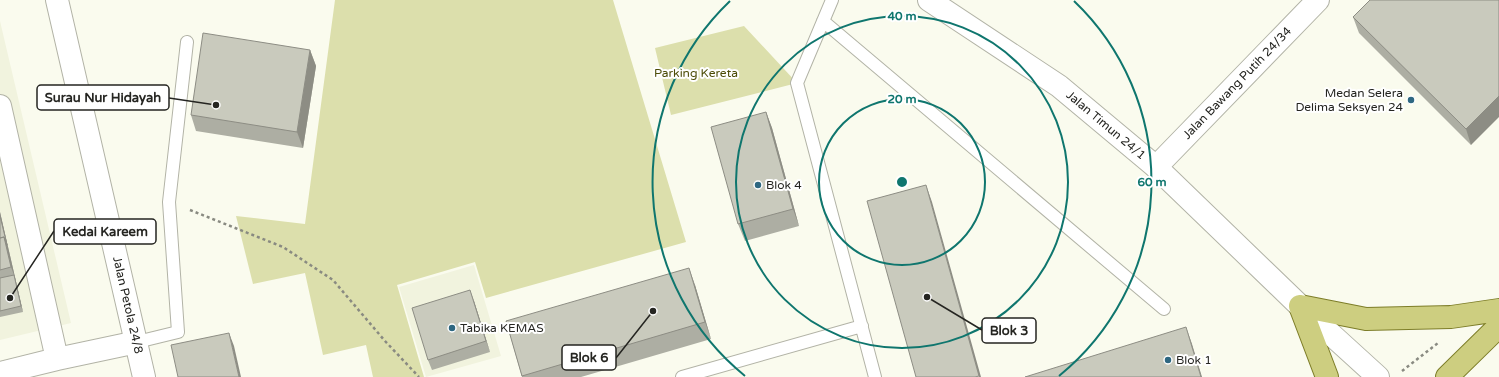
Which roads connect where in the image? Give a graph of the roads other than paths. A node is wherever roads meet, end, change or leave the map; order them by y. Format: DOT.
graph roads {
  1 [pos="57,0"];
  2 [pos="832,0"];
  3 [pos="929,0"];
  4 [pos="1318,0"];
  5 [pos="823,21"];
  6 [pos="187,42"];
  7 [pos="0,106"];
  8 [pos="1156,167"];
  9 [pos="1300,306"];
  10 [pos="1164,309"];
  11 [pos="1499,310"];
  12 [pos="862,326"];
  13 [pos="1499,326"];
  14 [pos="137,342"];
  15 [pos="57,359"];
  16 [pos="0,373"];
  17 [pos="144,377"];
  18 [pos="682,377"];
  19 [pos="876,377"];
  20 [pos="1327,377"];
  21 [pos="1378,377"];
  22 [pos="1448,377"];
  1 -- 14 [label="street, Jalan Petola 24/8"];
  2 -- 5 [label="lane"];
  3 -- 8 [label="street, Jalan Timun 24/1"];
  4 -- 8 [label="street, Jalan Bawang Putih 24/34"];
  5 -- 10 [label="lane"];
  5 -- 12 [label="lane"];
  6 -- 14 [label="lane"];
  7 -- 15 [label="street"];
  8 -- 9 [label="street, Jalan Timun 24/1"];
  9 -- 11 [label="main road"];
  9 -- 20 [label="main road"];
  9 -- 21 [label="street, Jalan Timun 24/1"];
  12 -- 18 [label="lane"];
  12 -- 19 [label="lane"];
  13 -- 22 [label="main road"];
  14 -- 15 [label="street"];
  14 -- 17 [label="street, Jalan Petola 24/8"];
  15 -- 16 [label="street"];
}
